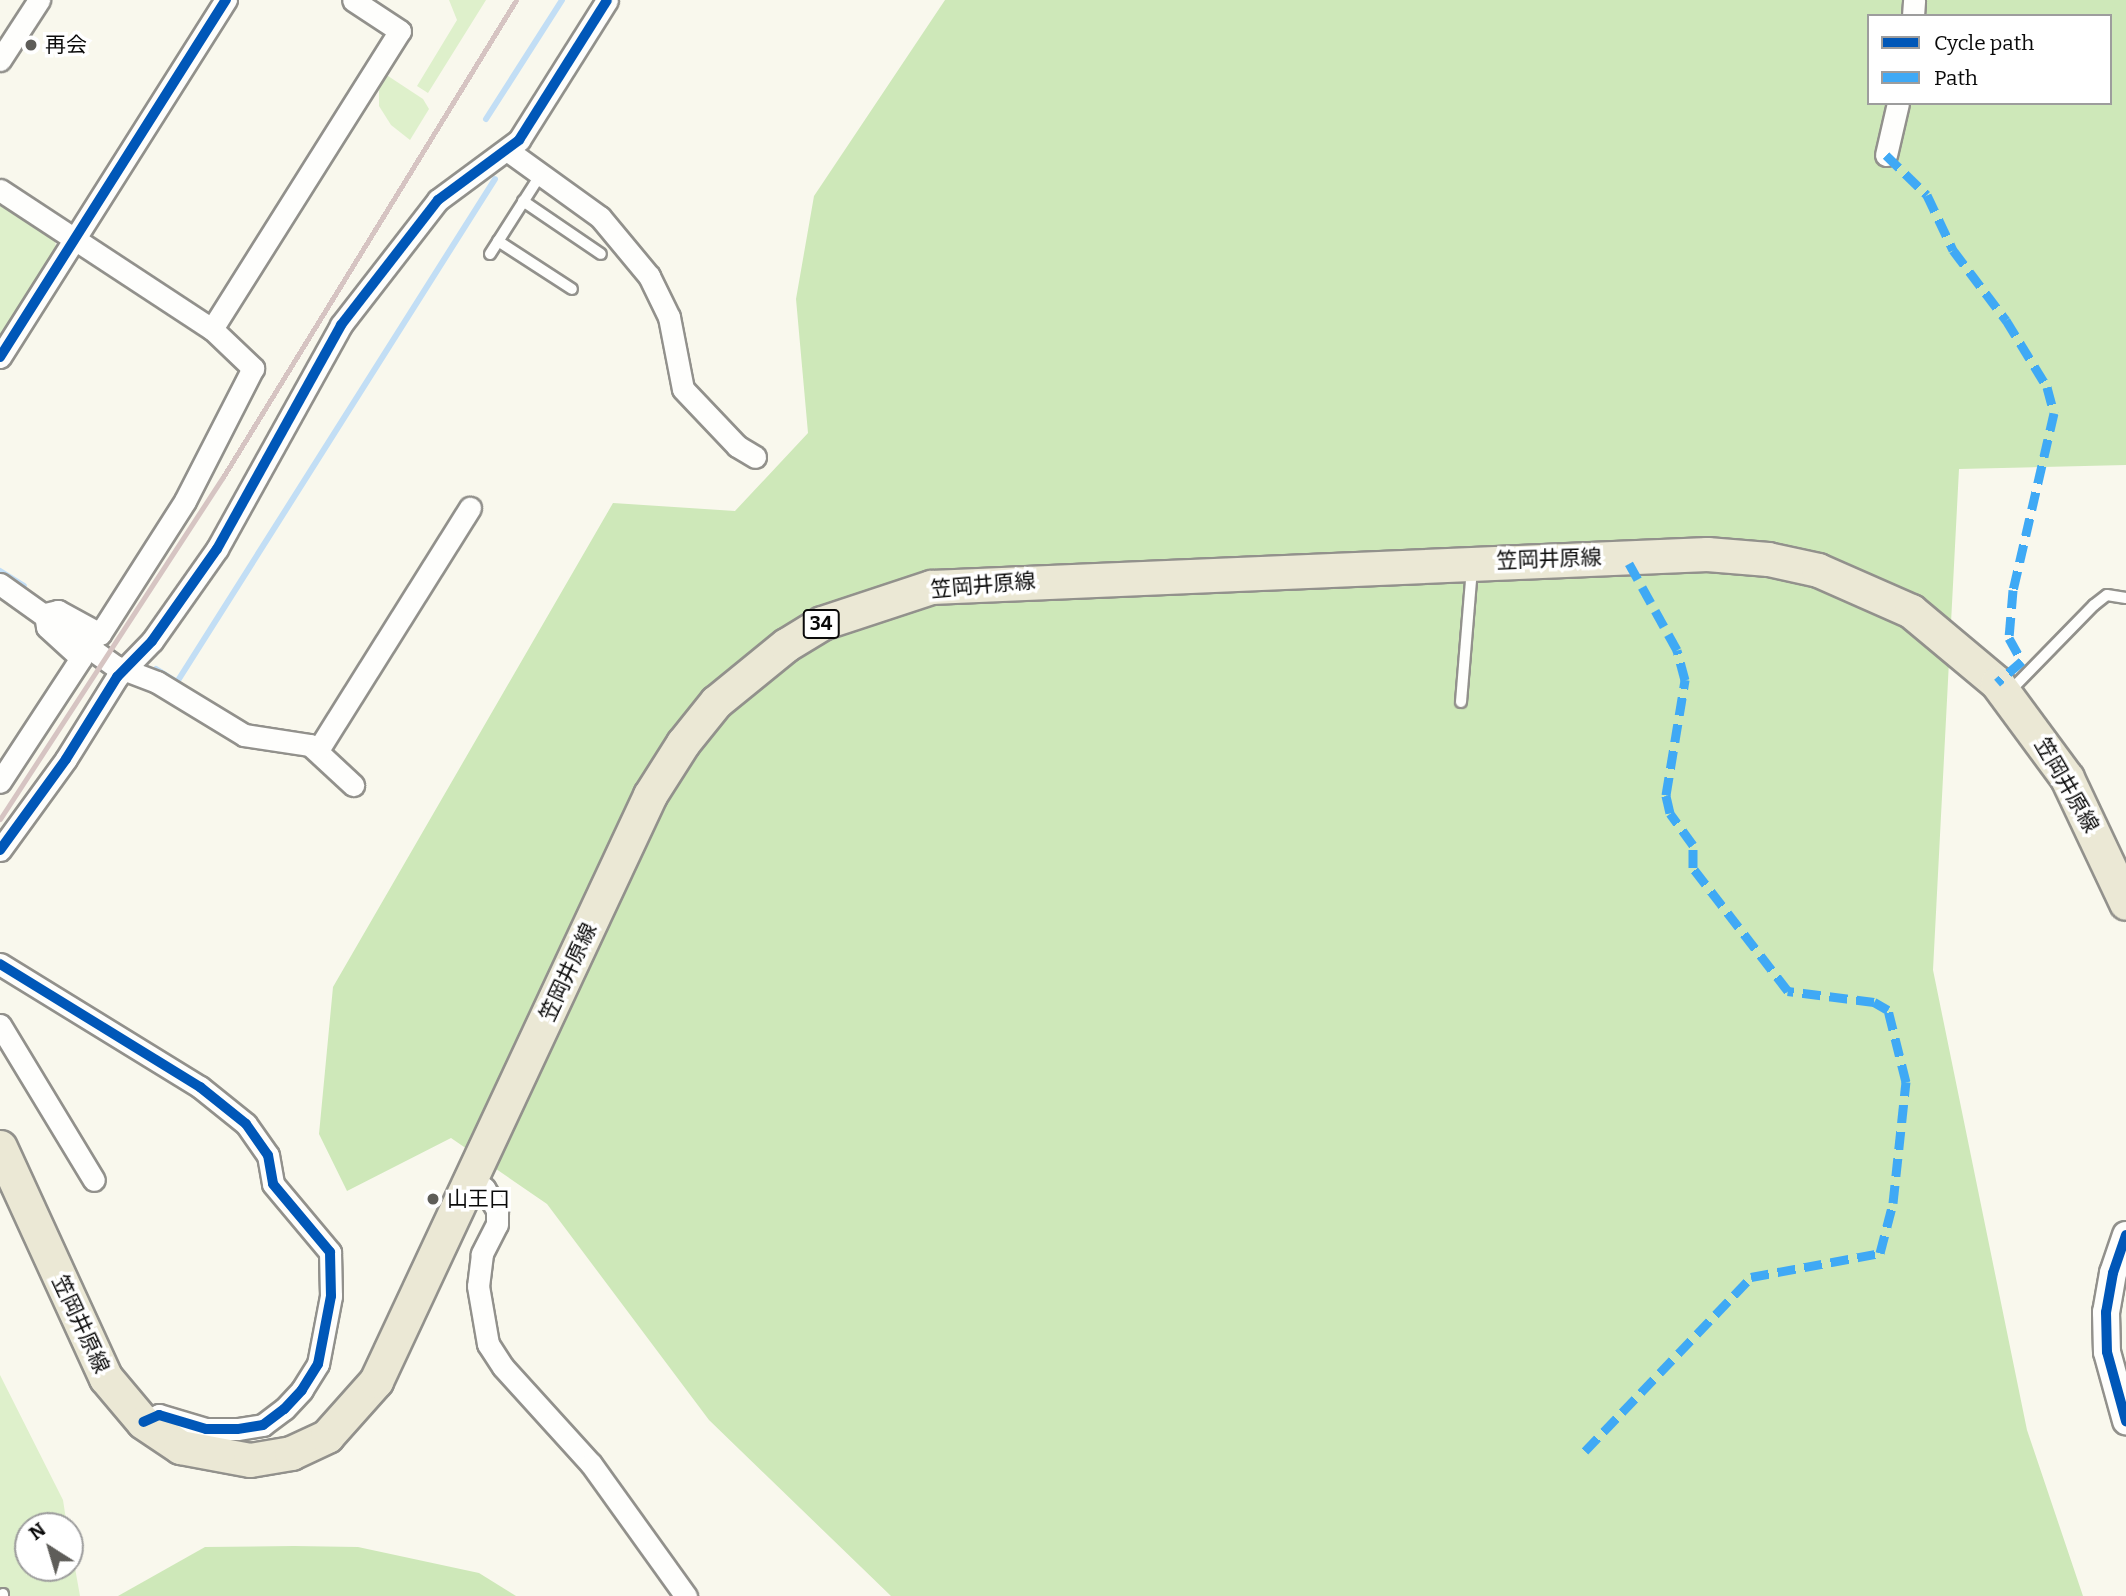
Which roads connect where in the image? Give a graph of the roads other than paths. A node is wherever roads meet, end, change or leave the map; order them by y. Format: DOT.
graph roads {
  1 [pos="39,0"];
  2 [pos="226,0"];
  3 [pos="353,0"];
  4 [pos="607,0"];
  5 [pos="0,60"];
  6 [pos="1898,105"];
  7 [pos="507,150"];
  8 [pos="1885,155"];
  9 [pos="541,174"];
  10 [pos="0,190"];
  11 [pos="523,201"];
  12 [pos="74,239"];
  13 [pos="498,241"];
  14 [pos="490,254"];
  15 [pos="601,254"];
  16 [pos="572,289"];
  17 [pos="212,329"];
  18 [pos="0,357"];
  19 [pos="755,457"];
  20 [pos="470,508"];
  21 [pos="1472,562"];
  22 [pos="0,584"];
  23 [pos="2126,598"];
  24 [pos="45,614"];
  25 [pos="125,669"];
  26 [pos="2006,695"];
  27 [pos="1461,702"];
  28 [pos="318,750"];
  29 [pos="0,782"];
  30 [pos="353,785"];
  31 [pos="0,850"];
  32 [pos="2126,903"];
  33 [pos="0,964"];
  34 [pos="0,1025"];
  35 [pos="0,1147"];
  36 [pos="94,1180"];
  37 [pos="470,1181"];
  38 [pos="2126,1235"];
  39 [pos="2126,1421"];
  40 [pos="142,1422"];
  41 [pos="686,1596"];
  1 -- 5 [label="street"];
  2 -- 12 [label="street"];
  3 -- 17 [label="street"];
  4 -- 7 [label="street"];
  6 -- 8 [label="street"];
  7 -- 9 [label="street"];
  7 -- 25 [label="street"];
  9 -- 11 [label="lane"];
  9 -- 19 [label="street"];
  10 -- 12 [label="street"];
  11 -- 13 [label="lane"];
  11 -- 15 [label="lane"];
  12 -- 17 [label="street"];
  12 -- 18 [label="street"];
  13 -- 14 [label="lane"];
  13 -- 16 [label="lane"];
  17 -- 24 [label="street"];
  20 -- 28 [label="street"];
  21 -- 26 [label="main road, 笠岡井原線 / 34"];
  21 -- 27 [label="lane"];
  21 -- 37 [label="main road, 笠岡井原線 / 34"];
  22 -- 24 [label="street"];
  23 -- 26 [label="lane"];
  24 -- 25 [label="street"];
  24 -- 29 [label="street"];
  25 -- 28 [label="street"];
  25 -- 31 [label="street"];
  26 -- 32 [label="main road, 笠岡井原線 / 34"];
  28 -- 30 [label="street"];
  33 -- 40 [label="street"];
  34 -- 36 [label="street"];
  35 -- 40 [label="main road, 笠岡井原線 / 34"];
  37 -- 40 [label="main road, 笠岡井原線 / 34"];
  37 -- 41 [label="street"];
  38 -- 39 [label="street"];
}
